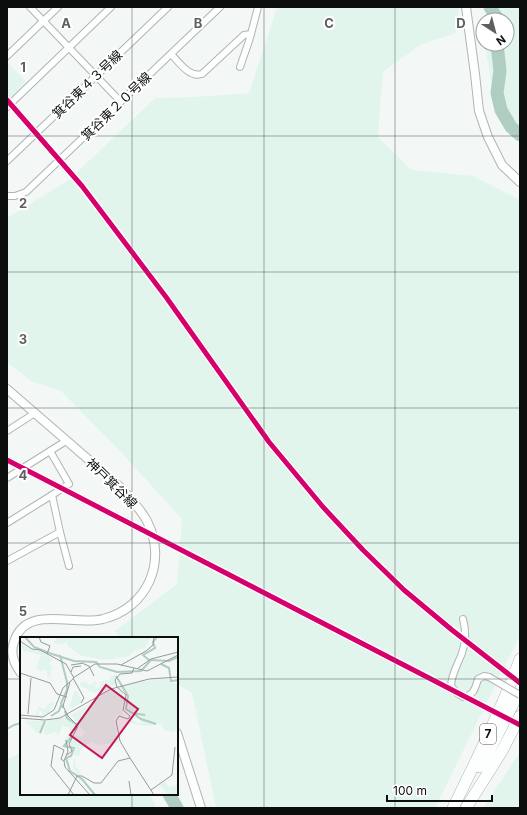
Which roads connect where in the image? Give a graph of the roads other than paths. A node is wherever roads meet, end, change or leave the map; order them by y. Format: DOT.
graph roads {
  1 [pos="30,7"];
  2 [pos="58,7"];
  3 [pos="111,7"];
  4 [pos="168,7"];
  5 [pos="220,7"];
  6 [pos="258,7"];
  7 [pos="466,7"];
  8 [pos="43,21"];
  9 [pos="251,34"];
  10 [pos="69,48"];
  11 [pos="171,54"];
  12 [pos="7,56"];
  13 [pos="240,67"];
  14 [pos="96,76"];
  15 [pos="120,101"];
  16 [pos="7,107"];
  17 [pos="7,161"];
  18 [pos="520,182"];
  19 [pos="7,196"];
  20 [pos="7,388"];
  21 [pos="35,413"];
  22 [pos="7,431"];
  23 [pos="66,441"];
  24 [pos="50,451"];
  25 [pos="7,478"];
  26 [pos="52,495"];
  27 [pos="7,523"];
  28 [pos="60,532"];
  29 [pos="7,561"];
  30 [pos="69,566"];
  31 [pos="463,618"];
  32 [pos="520,659"];
  33 [pos="20,672"];
  34 [pos="520,690"];
  35 [pos="520,695"];
  36 [pos="520,716"];
  37 [pos="520,725"];
  38 [pos="178,736"];
  39 [pos="502,751"];
  40 [pos="201,808"];
  41 [pos="454,808"];
  42 [pos="466,808"];
  1 -- 8 [label="street"];
  2 -- 8 [label="street"];
  3 -- 10 [label="street"];
  4 -- 14 [label="street, 箕谷東４３号線"];
  5 -- 11 [label="street, 箕谷東２０号線"];
  6 -- 9 [label="street"];
  7 -- 18 [label="street"];
  8 -- 10 [label="street"];
  8 -- 12 [label="street"];
  9 -- 11 [label="street"];
  9 -- 13 [label="street"];
  10 -- 14 [label="street"];
  10 -- 16 [label="street"];
  11 -- 15 [label="street, 箕谷東２０号線"];
  14 -- 15 [label="street"];
  14 -- 17 [label="street, 箕谷東４３号線"];
  15 -- 19 [label="street, 箕谷東２０号線"];
  20 -- 21 [label="street, 神戸箕谷線"];
  21 -- 22 [label="street"];
  21 -- 23 [label="street, 神戸箕谷線"];
  23 -- 24 [label="street"];
  23 -- 33 [label="street, 神戸箕谷線"];
  24 -- 25 [label="street"];
  24 -- 26 [label="street"];
  26 -- 27 [label="street"];
  26 -- 28 [label="street"];
  28 -- 29 [label="street"];
  28 -- 30 [label="street"];
  31 -- 35 [label="street, bridge"];
  32 -- 41 [label="highway, 7"];
  34 -- 41 [label="highway, 7"];
  36 -- 39 [label="highway, 7"];
  37 -- 39 [label="highway, 7"];
  38 -- 40 [label="street"];
  39 -- 42 [label="highway, 7"];
}
